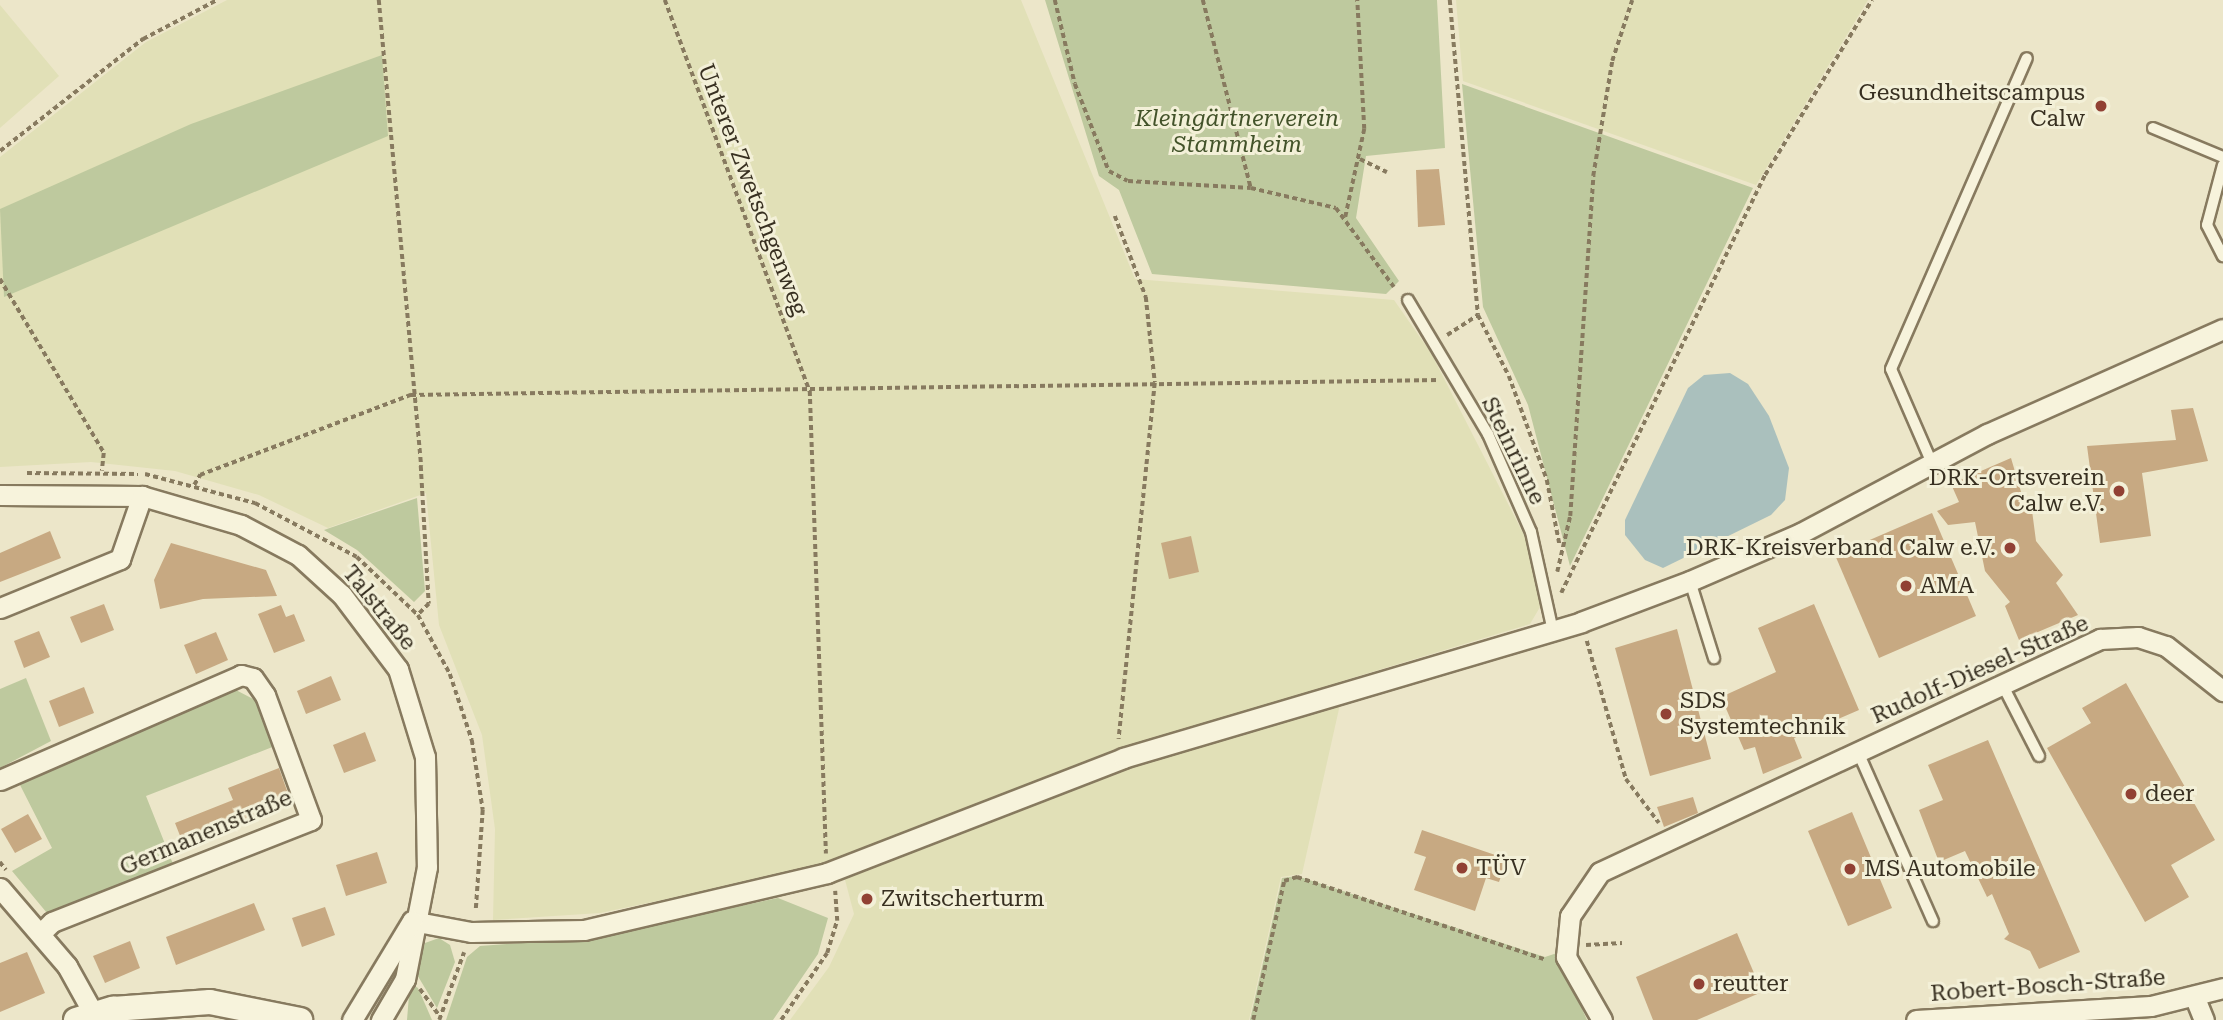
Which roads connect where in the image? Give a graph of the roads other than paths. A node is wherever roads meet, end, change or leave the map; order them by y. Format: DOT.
graph roads {
  1 [pos="2027,58"];
  2 [pos="2152,128"];
  3 [pos="2223,157"];
  4 [pos="2223,164"];
  5 [pos="2223,256"];
  6 [pos="1408,300"];
  7 [pos="2222,329"];
  8 [pos="1931,461"];
  9 [pos="0,495"];
  10 [pos="142,496"];
  11 [pos="1690,581"];
  12 [pos="0,608"];
  13 [pos="1553,631"];
  14 [pos="1714,658"];
  15 [pos="2002,684"];
  16 [pos="2223,691"];
  17 [pos="1858,752"];
  18 [pos="2039,756"];
  19 [pos="0,780"];
  20 [pos="0,888"];
  21 [pos="412,920"];
  22 [pos="1933,921"];
  23 [pos="41,933"];
  24 [pos="2223,988"];
  25 [pos="2195,998"];
  26 [pos="395,1012"];
  27 [pos="85,1017"];
  28 [pos="300,1020"];
  29 [pos="352,1020"];
  30 [pos="382,1020"];
  31 [pos="1602,1020"];
  32 [pos="1916,1020"];
  33 [pos="2204,1020"];
  1 -- 8 [label="lane"];
  2 -- 3 [label="lane"];
  4 -- 5 [label="lane"];
  6 -- 13 [label="lane, Steinrinne"];
  7 -- 8 [label="street"];
  8 -- 11 [label="street"];
  9 -- 10 [label="street, Talstraße"];
  10 -- 12 [label="street"];
  10 -- 21 [label="street, Talstraße"];
  11 -- 13 [label="street"];
  11 -- 14 [label="lane"];
  13 -- 21 [label="street"];
  15 -- 16 [label="street, Rudolf-Diesel-Straße"];
  15 -- 17 [label="street, Rudolf-Diesel-Straße"];
  15 -- 18 [label="lane"];
  17 -- 22 [label="lane"];
  17 -- 31 [label="street, Rudolf-Diesel-Straße"];
  19 -- 23 [label="street, Germanenstraße"];
  20 -- 23 [label="street"];
  21 -- 26 [label="street, Talstraße"];
  21 -- 29 [label="street, Talstraße"];
  23 -- 27 [label="street"];
  24 -- 25 [label="street, Robert-Bosch-Straße"];
  25 -- 32 [label="street, Robert-Bosch-Straße"];
  25 -- 33 [label="street"];
  26 -- 30 [label="street, Talstraße"];
  27 -- 28 [label="street"];
}
